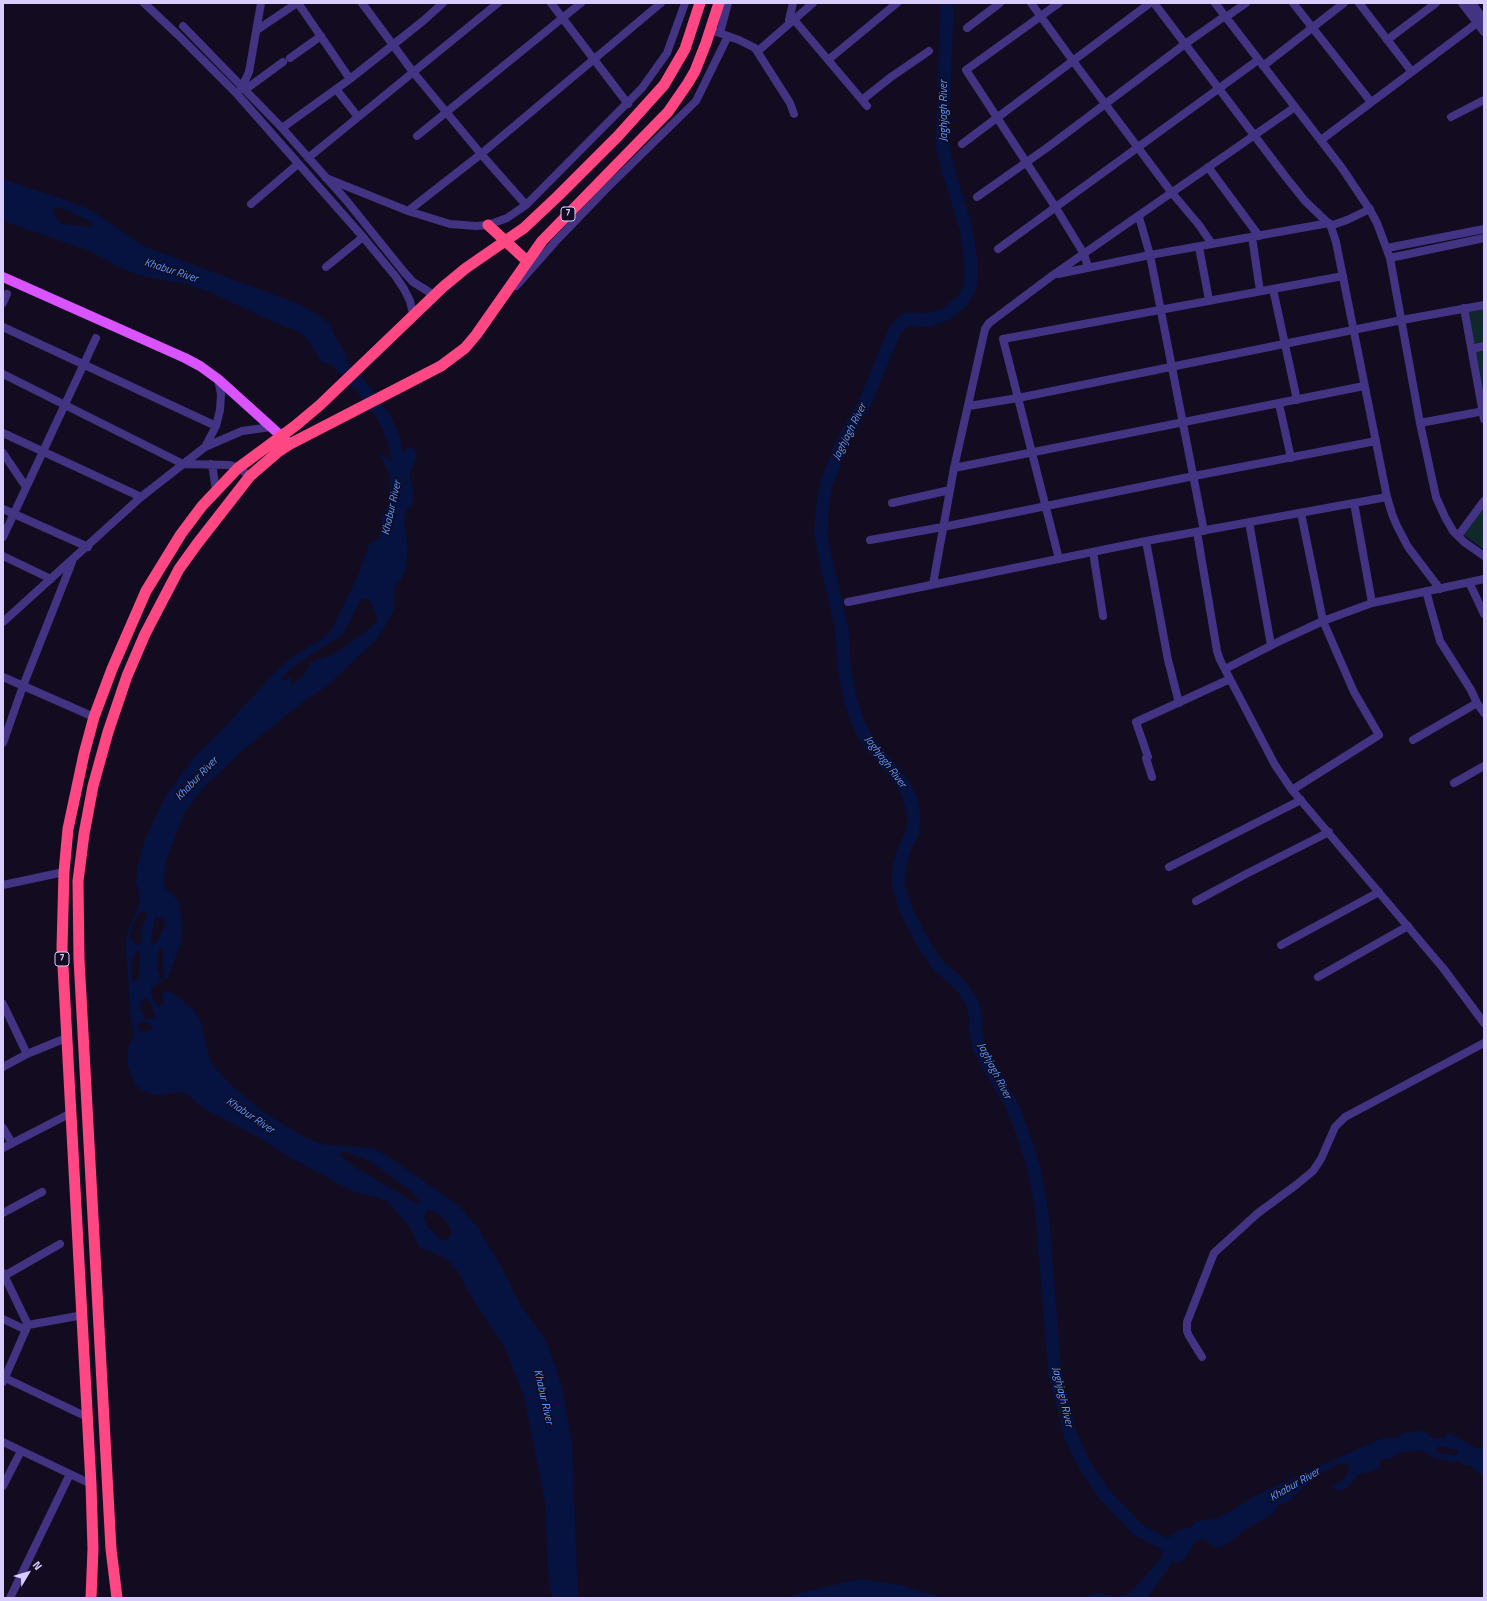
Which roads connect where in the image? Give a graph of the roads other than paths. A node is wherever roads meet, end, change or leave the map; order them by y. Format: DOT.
graph roads {
  1 [pos="144,3"];
  2 [pos="261,3"];
  3 [pos="298,3"];
  4 [pos="362,3"];
  5 [pos="443,3"];
  6 [pos="498,3"];
  7 [pos="551,3"];
  8 [pos="581,3"];
  9 [pos="661,3"];
  10 [pos="685,3"];
  11 [pos="700,3"];
  12 [pos="719,3"];
  13 [pos="728,3"];
  14 [pos="793,3"];
  15 [pos="813,3"];
  16 [pos="898,3"];
  17 [pos="1000,3"];
  18 [pos="1031,3"];
  19 [pos="1059,3"];
  20 [pos="1150,3"];
  21 [pos="1154,3"];
  22 [pos="1215,3"];
  23 [pos="1246,3"];
  24 [pos="1293,3"];
  25 [pos="1344,3"];
  26 [pos="1358,3"];
  27 [pos="1436,3"];
  28 [pos="1462,3"];
  29 [pos="1472,3"];
  30 [pos="1041,17"];
  31 [pos="1225,17"];
  32 [pos="562,18"];
  33 [pos="791,20"];
  34 [pos="1480,21"];
  35 [pos="183,26"];
  36 [pos="967,28"];
  37 [pos="1312,28"];
  38 [pos="257,30"];
  39 [pos="1484,32"];
  40 [pos="720,33"];
  41 [pos="321,36"];
  42 [pos="1387,40"];
  43 [pos="1185,44"];
  44 [pos="393,46"];
  45 [pos="758,51"];
  46 [pos="929,51"];
  47 [pos="594,59"];
  48 [pos="828,60"];
  49 [pos="1073,62"];
  50 [pos="1260,63"];
  51 [pos="414,72"];
  52 [pos="1412,72"];
  53 [pos="350,78"];
  54 [pos="244,88"];
  55 [pos="1217,88"];
  56 [pos="336,89"];
  57 [pos="237,94"];
  58 [pos="1484,100"];
  59 [pos="1371,102"];
  60 [pos="628,104"];
  61 [pos="1105,104"];
  62 [pos="1295,107"];
  63 [pos="446,112"];
  64 [pos="794,114"];
  65 [pos="358,117"];
  66 [pos="997,117"];
  67 [pos="1451,117"];
  68 [pos="282,128"];
  69 [pos="1253,135"];
  70 [pos="417,136"];
  71 [pos="1320,140"];
  72 [pos="962,144"];
  73 [pos="1138,147"];
  74 [pos="481,154"];
  75 [pos="308,158"];
  76 [pos="1027,162"];
  77 [pos="298,164"];
  78 [pos="1208,167"];
  79 [pos="326,178"];
  80 [pos="1172,193"];
  81 [pos="977,197"];
  82 [pos="251,204"];
  83 [pos="526,206"];
  84 [pos="1056,208"];
  85 [pos="1370,209"];
  86 [pos="408,211"];
  87 [pos="1139,216"];
  88 [pos="488,225"];
  89 [pos="1330,225"];
  90 [pos="1484,229"];
  91 [pos="1256,236"];
  92 [pos="363,237"];
  93 [pos="1484,238"];
  94 [pos="506,241"];
  95 [pos="1212,244"];
  96 [pos="1199,247"];
  97 [pos="1387,248"];
  98 [pos="998,249"];
  99 [pos="1084,254"];
  100 [pos="1150,255"];
  101 [pos="1390,258"];
  102 [pos="527,261"];
  103 [pos="326,266"];
  104 [pos="1088,267"];
  105 [pos="1053,275"];
  106 [pos="1343,276"];
  107 [pos="3,277"];
  108 [pos="516,286"];
  109 [pos="1273,290"];
  110 [pos="1260,291"];
  111 [pos="7,294"];
  112 [pos="434,295"];
  113 [pos="1209,300"];
  114 [pos="3,303"];
  115 [pos="1484,305"];
  116 [pos="1464,308"];
  117 [pos="1161,309"];
  118 [pos="413,314"];
  119 [pos="1402,320"];
  120 [pos="3,327"];
  121 [pos="1353,330"];
  122 [pos="96,338"];
  123 [pos="1284,344"];
  124 [pos="1484,346"];
  125 [pos="1472,349"];
  126 [pos="83,365"];
  127 [pos="1173,367"];
  128 [pos="3,374"];
  129 [pos="218,379"];
  130 [pos="1364,386"];
  131 [pos="1018,398"];
  132 [pos="1297,400"];
  133 [pos="1279,404"];
  134 [pos="65,405"];
  135 [pos="969,406"];
  136 [pos="1484,414"];
  137 [pos="1184,423"];
  138 [pos="1420,423"];
  139 [pos="216,426"];
  140 [pos="271,427"];
  141 [pos="3,433"];
  142 [pos="281,436"];
  143 [pos="1376,441"];
  144 [pos="290,444"];
  145 [pos="205,447"];
  146 [pos="43,452"];
  147 [pos="1032,452"];
  148 [pos="3,453"];
  149 [pos="1291,458"];
  150 [pos="183,464"];
  151 [pos="211,464"];
  152 [pos="238,468"];
  153 [pos="954,468"];
  154 [pos="250,476"];
  155 [pos="1194,476"];
  156 [pos="26,487"];
  157 [pos="950,490"];
  158 [pos="216,491"];
  159 [pos="141,497"];
  160 [pos="1387,497"];
  161 [pos="1484,502"];
  162 [pos="892,503"];
  163 [pos="1354,503"];
  164 [pos="1046,506"];
  165 [pos="3,509"];
  166 [pos="1301,513"];
  167 [pos="14,514"];
  168 [pos="1249,522"];
  169 [pos="943,527"];
  170 [pos="1201,531"];
  171 [pos="1458,536"];
  172 [pos="3,538"];
  173 [pos="870,540"];
  174 [pos="1146,541"];
  175 [pos="88,547"];
  176 [pos="1093,552"];
  177 [pos="1484,555"];
  178 [pos="3,556"];
  179 [pos="1059,559"];
  180 [pos="72,560"];
  181 [pos="1484,579"];
  182 [pos="51,580"];
  183 [pos="1469,582"];
  184 [pos="933,584"];
  185 [pos="1440,589"];
  186 [pos="1426,591"];
  187 [pos="848,602"];
  188 [pos="1372,603"];
  189 [pos="1484,614"];
  190 [pos="1103,616"];
  191 [pos="5,617"];
  192 [pos="1323,621"];
  193 [pos="1271,645"];
  194 [pos="1225,669"];
  195 [pos="3,677"];
  196 [pos="1230,679"];
  197 [pos="23,686"];
  198 [pos="1179,703"];
  199 [pos="1477,703"];
  200 [pos="1484,713"];
  201 [pos="94,717"];
  202 [pos="1412,740"];
  203 [pos="3,743"];
  204 [pos="1484,766"];
  205 [pos="1152,777"];
  206 [pos="1454,783"];
  207 [pos="1292,790"];
  208 [pos="1301,800"];
  209 [pos="1329,832"];
  210 [pos="1169,867"];
  211 [pos="64,872"];
  212 [pos="3,885"];
  213 [pos="1379,892"];
  214 [pos="1196,901"];
  215 [pos="1408,926"];
  216 [pos="1281,945"];
  217 [pos="1318,977"];
  218 [pos="3,1004"];
  219 [pos="1484,1023"];
  220 [pos="66,1038"];
  221 [pos="1484,1044"];
  222 [pos="27,1054"];
  223 [pos="3,1067"];
  224 [pos="71,1113"];
  225 [pos="3,1128"];
  226 [pos="12,1143"];
  227 [pos="3,1148"];
  228 [pos="42,1192"];
  229 [pos="3,1213"];
  230 [pos="60,1244"];
  231 [pos="4,1275"];
  232 [pos="82,1315"];
  233 [pos="3,1318"];
  234 [pos="27,1327"];
  235 [pos="1202,1357"];
  236 [pos="4,1379"];
  237 [pos="87,1417"];
  238 [pos="3,1442"];
  239 [pos="21,1451"];
  240 [pos="70,1474"];
  241 [pos="92,1484"];
  242 [pos="3,1486"];
  243 [pos="113,1574"];
  244 [pos="10,1598"];
  245 [pos="91,1598"];
  246 [pos="117,1598"];
  247 [pos="120,1598"];
  1 -- 57 [label="street"];
  2 -- 38 [label="street"];
  3 -- 38 [label="street"];
  3 -- 41 [label="street"];
  4 -- 44 [label="street"];
  5 -- 44 [label="street"];
  6 -- 51 [label="street"];
  7 -- 32 [label="street"];
  8 -- 32 [label="street"];
  9 -- 47 [label="street"];
  10 -- 60 [label="street"];
  11 -- 94 [label="highway, 7"];
  12 -- 40 [label="highway, 7"];
  13 -- 40 [label="street"];
  14 -- 33 [label="street"];
  15 -- 33 [label="street"];
  16 -- 48 [label="street"];
  17 -- 36 [label="street"];
  18 -- 30 [label="street"];
  19 -- 30 [label="street"];
  20 -- 49 [label="street"];
  21 -- 43 [label="street"];
  22 -- 31 [label="street"];
  23 -- 31 [label="street"];
  24 -- 37 [label="street"];
  25 -- 37 [label="street"];
  26 -- 42 [label="street"];
  27 -- 42 [label="street"];
  28 -- 34 [label="street"];
  29 -- 34 [label="street"];
  30 -- 49 [label="street"];
  30 -- 66 [label="street"];
  31 -- 43 [label="street"];
  31 -- 50 [label="street"];
  32 -- 47 [label="street"];
  32 -- 63 [label="street"];
  33 -- 45 [label="street"];
  33 -- 48 [label="street"];
  34 -- 39 [label="street"];
  34 -- 52 [label="street"];
  35 -- 54 [label="street"];
  37 -- 50 [label="street"];
  37 -- 59 [label="street"];
  38 -- 54 [label="street"];
  40 -- 45 [label="street"];
  40 -- 102 [label="highway, 7"];
  40 -- 108 [label="street"];
  41 -- 53 [label="street"];
  41 -- 54 [label="street"];
  42 -- 52 [label="street"];
  43 -- 55 [label="street"];
  43 -- 61 [label="street"];
  44 -- 51 [label="street"];
  44 -- 53 [label="street"];
  45 -- 64 [label="street"];
  46 -- 48 [label="street"];
  47 -- 60 [label="street"];
  47 -- 74 [label="street"];
  49 -- 61 [label="street"];
  49 -- 66 [label="street"];
  50 -- 55 [label="street"];
  50 -- 62 [label="street"];
  51 -- 63 [label="street"];
  51 -- 65 [label="street"];
  52 -- 59 [label="street"];
  53 -- 56 [label="street"];
  54 -- 57 [label="street"];
  54 -- 68 [label="street"];
  55 -- 69 [label="street"];
  55 -- 73 [label="street"];
  56 -- 65 [label="street"];
  56 -- 68 [label="street"];
  57 -- 77 [label="street"];
  58 -- 67 [label="street"];
  59 -- 71 [label="street"];
  60 -- 83 [label="street"];
  61 -- 73 [label="street"];
  61 -- 76 [label="street"];
  62 -- 69 [label="street"];
  62 -- 71 [label="street"];
  63 -- 70 [label="street"];
  63 -- 74 [label="street"];
  65 -- 75 [label="street"];
  66 -- 72 [label="street"];
  66 -- 76 [label="street"];
  68 -- 75 [label="street"];
  69 -- 78 [label="street"];
  69 -- 89 [label="street"];
  71 -- 85 [label="street"];
  73 -- 80 [label="street"];
  73 -- 84 [label="street"];
  74 -- 83 [label="street"];
  74 -- 86 [label="street"];
  75 -- 79 [label="street"];
  76 -- 81 [label="street"];
  76 -- 84 [label="street"];
  77 -- 82 [label="street"];
  77 -- 92 [label="street"];
  78 -- 80 [label="street"];
  78 -- 91 [label="street"];
  79 -- 86 [label="street"];
  79 -- 112 [label="street"];
  80 -- 87 [label="street"];
  80 -- 95 [label="street"];
  83 -- 88 [label="street"];
  84 -- 98 [label="street"];
  84 -- 99 [label="street"];
  85 -- 89 [label="street"];
  85 -- 97 [label="street"];
  86 -- 88 [label="street"];
  87 -- 99 [label="street"];
  87 -- 100 [label="street"];
  88 -- 94 [label="highway"];
  89 -- 91 [label="street"];
  89 -- 106 [label="street"];
  90 -- 97 [label="street"];
  91 -- 95 [label="street"];
  91 -- 110 [label="street"];
  92 -- 103 [label="street"];
  92 -- 118 [label="street"];
  93 -- 101 [label="street"];
  94 -- 102 [label="highway"];
  94 -- 112 [label="highway, 7"];
  95 -- 96 [label="street"];
  96 -- 100 [label="street"];
  96 -- 113 [label="street"];
  97 -- 101 [label="street"];
  99 -- 104 [label="street"];
  99 -- 105 [label="street"];
  100 -- 104 [label="street"];
  100 -- 117 [label="street"];
  101 -- 119 [label="street"];
  102 -- 144 [label="highway, 7"];
  104 -- 105 [label="street"];
  105 -- 135 [label="street"];
  106 -- 109 [label="street"];
  106 -- 121 [label="street"];
  107 -- 129 [label="main road"];
  109 -- 110 [label="street"];
  109 -- 123 [label="street"];
  110 -- 113 [label="street"];
  111 -- 114 [label="street"];
  112 -- 118 [label="highway, 7"];
  113 -- 117 [label="street"];
  115 -- 116 [label="street"];
  116 -- 119 [label="street"];
  116 -- 125 [label="street"];
  117 -- 127 [label="street"];
  117 -- 131 [label="street"];
  118 -- 142 [label="highway, 7"];
  119 -- 121 [label="street"];
  119 -- 138 [label="street"];
  120 -- 126 [label="street"];
  121 -- 123 [label="street"];
  121 -- 130 [label="street"];
  122 -- 126 [label="street"];
  123 -- 127 [label="street"];
  123 -- 132 [label="street"];
  124 -- 125 [label="street"];
  125 -- 136 [label="street"];
  126 -- 134 [label="street"];
  126 -- 139 [label="street"];
  127 -- 131 [label="street"];
  127 -- 137 [label="street"];
  128 -- 134 [label="street"];
  129 -- 139 [label="street"];
  129 -- 140 [label="main road"];
  130 -- 132 [label="street"];
  130 -- 143 [label="street"];
  131 -- 135 [label="street"];
  131 -- 147 [label="street"];
  132 -- 133 [label="street"];
  133 -- 137 [label="street"];
  133 -- 149 [label="street"];
  134 -- 146 [label="street"];
  134 -- 150 [label="street"];
  135 -- 153 [label="street"];
  136 -- 138 [label="street"];
  137 -- 147 [label="street"];
  137 -- 155 [label="street"];
  138 -- 171 [label="street"];
  139 -- 145 [label="street"];
  140 -- 142 [label="main road"];
  140 -- 145 [label="street"];
  141 -- 146 [label="street"];
  142 -- 144 [label="main road"];
  142 -- 152 [label="highway, 7"];
  143 -- 149 [label="street"];
  143 -- 160 [label="street"];
  144 -- 154 [label="highway, 7"];
  145 -- 150 [label="street"];
  146 -- 156 [label="street"];
  146 -- 159 [label="street"];
  147 -- 153 [label="street"];
  147 -- 164 [label="street"];
  148 -- 156 [label="street"];
  149 -- 155 [label="street"];
  150 -- 151 [label="street"];
  150 -- 159 [label="street"];
  151 -- 152 [label="street"];
  151 -- 158 [label="street"];
  152 -- 154 [label="street"];
  152 -- 158 [label="highway, 7"];
  153 -- 157 [label="street"];
  154 -- 243 [label="highway, 7"];
  155 -- 164 [label="street"];
  155 -- 170 [label="street"];
  156 -- 167 [label="street"];
  157 -- 162 [label="street"];
  157 -- 169 [label="street"];
  158 -- 201 [label="highway, 7"];
  159 -- 175 [label="street"];
  160 -- 163 [label="street"];
  160 -- 185 [label="street"];
  161 -- 171 [label="street"];
  163 -- 166 [label="street"];
  163 -- 188 [label="street"];
  164 -- 169 [label="street"];
  164 -- 179 [label="street"];
  165 -- 167 [label="street"];
  166 -- 168 [label="street"];
  166 -- 192 [label="street"];
  167 -- 172 [label="street"];
  167 -- 175 [label="street"];
  168 -- 170 [label="street"];
  168 -- 193 [label="street"];
  169 -- 173 [label="street"];
  169 -- 184 [label="street"];
  170 -- 174 [label="street"];
  170 -- 194 [label="street"];
  171 -- 177 [label="street"];
  174 -- 176 [label="street"];
  174 -- 198 [label="street"];
  175 -- 180 [label="street"];
  176 -- 179 [label="street"];
  176 -- 190 [label="street"];
  178 -- 182 [label="street"];
  179 -- 184 [label="street"];
  180 -- 182 [label="street"];
  180 -- 197 [label="street"];
  181 -- 183 [label="street"];
  182 -- 191 [label="street"];
  183 -- 185 [label="street"];
  183 -- 189 [label="street"];
  184 -- 187 [label="street"];
  185 -- 186 [label="street"];
  186 -- 188 [label="street"];
  186 -- 199 [label="street"];
  188 -- 192 [label="street"];
  192 -- 193 [label="street"];
  192 -- 207 [label="street"];
  193 -- 194 [label="street"];
  194 -- 196 [label="street"];
  195 -- 197 [label="street"];
  196 -- 198 [label="street"];
  196 -- 207 [label="street"];
  197 -- 201 [label="street"];
  197 -- 203 [label="street"];
  198 -- 205 [label="street"];
  199 -- 200 [label="street"];
  199 -- 202 [label="street"];
  201 -- 211 [label="highway, 7"];
  204 -- 206 [label="street"];
  207 -- 208 [label="street"];
  208 -- 209 [label="street"];
  208 -- 210 [label="street"];
  209 -- 213 [label="street"];
  209 -- 214 [label="street"];
  211 -- 212 [label="street"];
  211 -- 220 [label="highway, 7"];
  213 -- 215 [label="street"];
  213 -- 216 [label="street"];
  215 -- 217 [label="street"];
  215 -- 219 [label="street"];
  218 -- 222 [label="street"];
  220 -- 222 [label="street"];
  220 -- 224 [label="highway, 7"];
  221 -- 235 [label="street"];
  222 -- 223 [label="street"];
  224 -- 226 [label="street"];
  224 -- 232 [label="highway, 7"];
  225 -- 226 [label="street"];
  226 -- 227 [label="street"];
  228 -- 229 [label="street"];
  230 -- 231 [label="street"];
  231 -- 234 [label="street"];
  232 -- 234 [label="street"];
  232 -- 237 [label="highway, 7"];
  233 -- 234 [label="street"];
  234 -- 236 [label="street"];
  236 -- 237 [label="street"];
  237 -- 241 [label="highway, 7"];
  238 -- 239 [label="street"];
  239 -- 240 [label="street"];
  239 -- 242 [label="street"];
  240 -- 241 [label="street"];
  240 -- 244 [label="street"];
  241 -- 245 [label="highway, 7"];
  243 -- 246 [label="highway, 7"];
  243 -- 247 [label="highway"];
}
